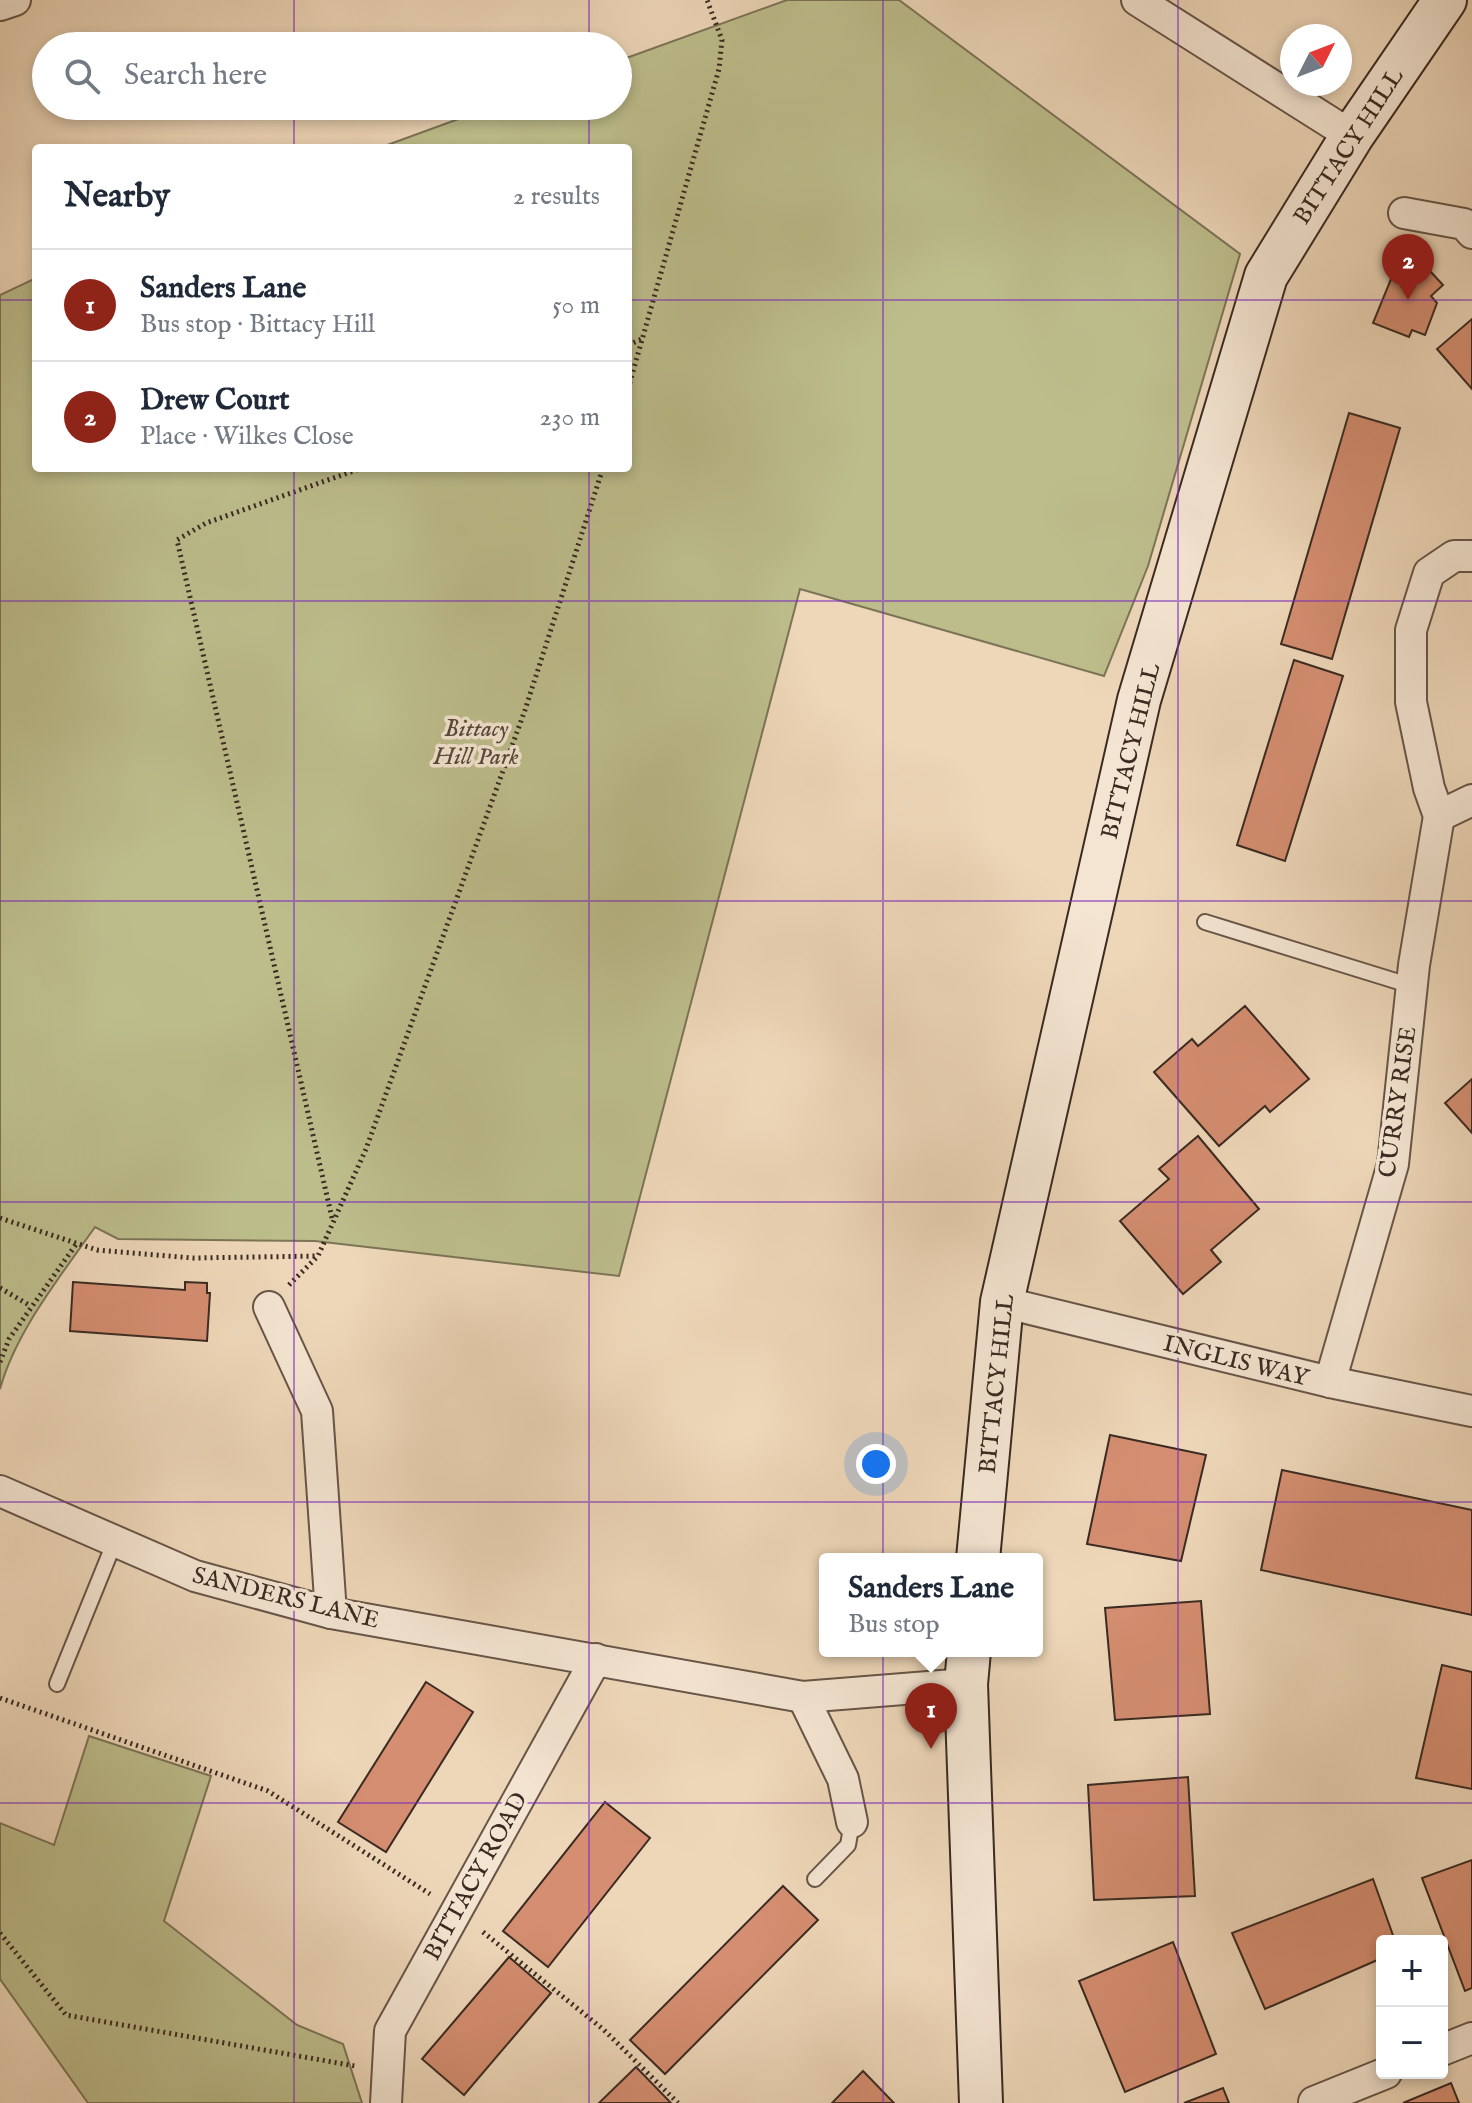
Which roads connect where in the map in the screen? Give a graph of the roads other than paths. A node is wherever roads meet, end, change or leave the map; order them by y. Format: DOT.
graph roads {
  1 [pos="15,0"];
  2 [pos="1137,0"];
  3 [pos="1445,0"];
  4 [pos="0,5"];
  5 [pos="1352,136"];
  6 [pos="1404,213"];
  7 [pos="1472,233"];
  8 [pos="1472,556"];
  9 [pos="1472,800"];
  10 [pos="1439,816"];
  11 [pos="1205,922"];
  12 [pos="1412,986"];
  13 [pos="1002,1302"];
  14 [pos="269,1307"];
  15 [pos="1330,1382"];
  16 [pos="1472,1411"];
  17 [pos="0,1491"];
  18 [pos="115,1541"];
  19 [pos="979,1553"];
  20 [pos="331,1613"];
  21 [pos="596,1659"];
  22 [pos="967,1668"];
  23 [pos="57,1684"];
  24 [pos="803,1697"];
  25 [pos="852,1822"];
  26 [pos="815,1879"];
  27 [pos="1472,2038"];
  28 [pos="1448,2048"];
  29 [pos="1376,2077"];
  30 [pos="1314,2102"];
  31 [pos="386,2103"];
  32 [pos="981,2103"];
  1 -- 4 [label="street"];
  2 -- 5 [label="street"];
  3 -- 5 [label="main road, BITTACY HILL"];
  5 -- 13 [label="main road, BITTACY HILL"];
  6 -- 7 [label="street"];
  8 -- 10 [label="street, CURRY RISE"];
  9 -- 10 [label="street"];
  10 -- 12 [label="street, CURRY RISE"];
  11 -- 12 [label="lane"];
  12 -- 15 [label="street, CURRY RISE"];
  13 -- 15 [label="street, INGLIS WAY"];
  13 -- 19 [label="main road, BITTACY HILL"];
  14 -- 20 [label="street"];
  15 -- 16 [label="street, INGLIS WAY"];
  17 -- 18 [label="street, SANDERS LANE"];
  18 -- 20 [label="street, SANDERS LANE"];
  18 -- 23 [label="lane"];
  20 -- 21 [label="street, SANDERS LANE"];
  21 -- 24 [label="street, SANDERS LANE"];
  21 -- 31 [label="street, BITTACY ROAD"];
  22 -- 24 [label="street, SANDERS LANE"];
  22 -- 32 [label="main road"];
  24 -- 25 [label="street"];
  25 -- 26 [label="lane"];
  27 -- 28 [label="street"];
  29 -- 30 [label="street"];
}
